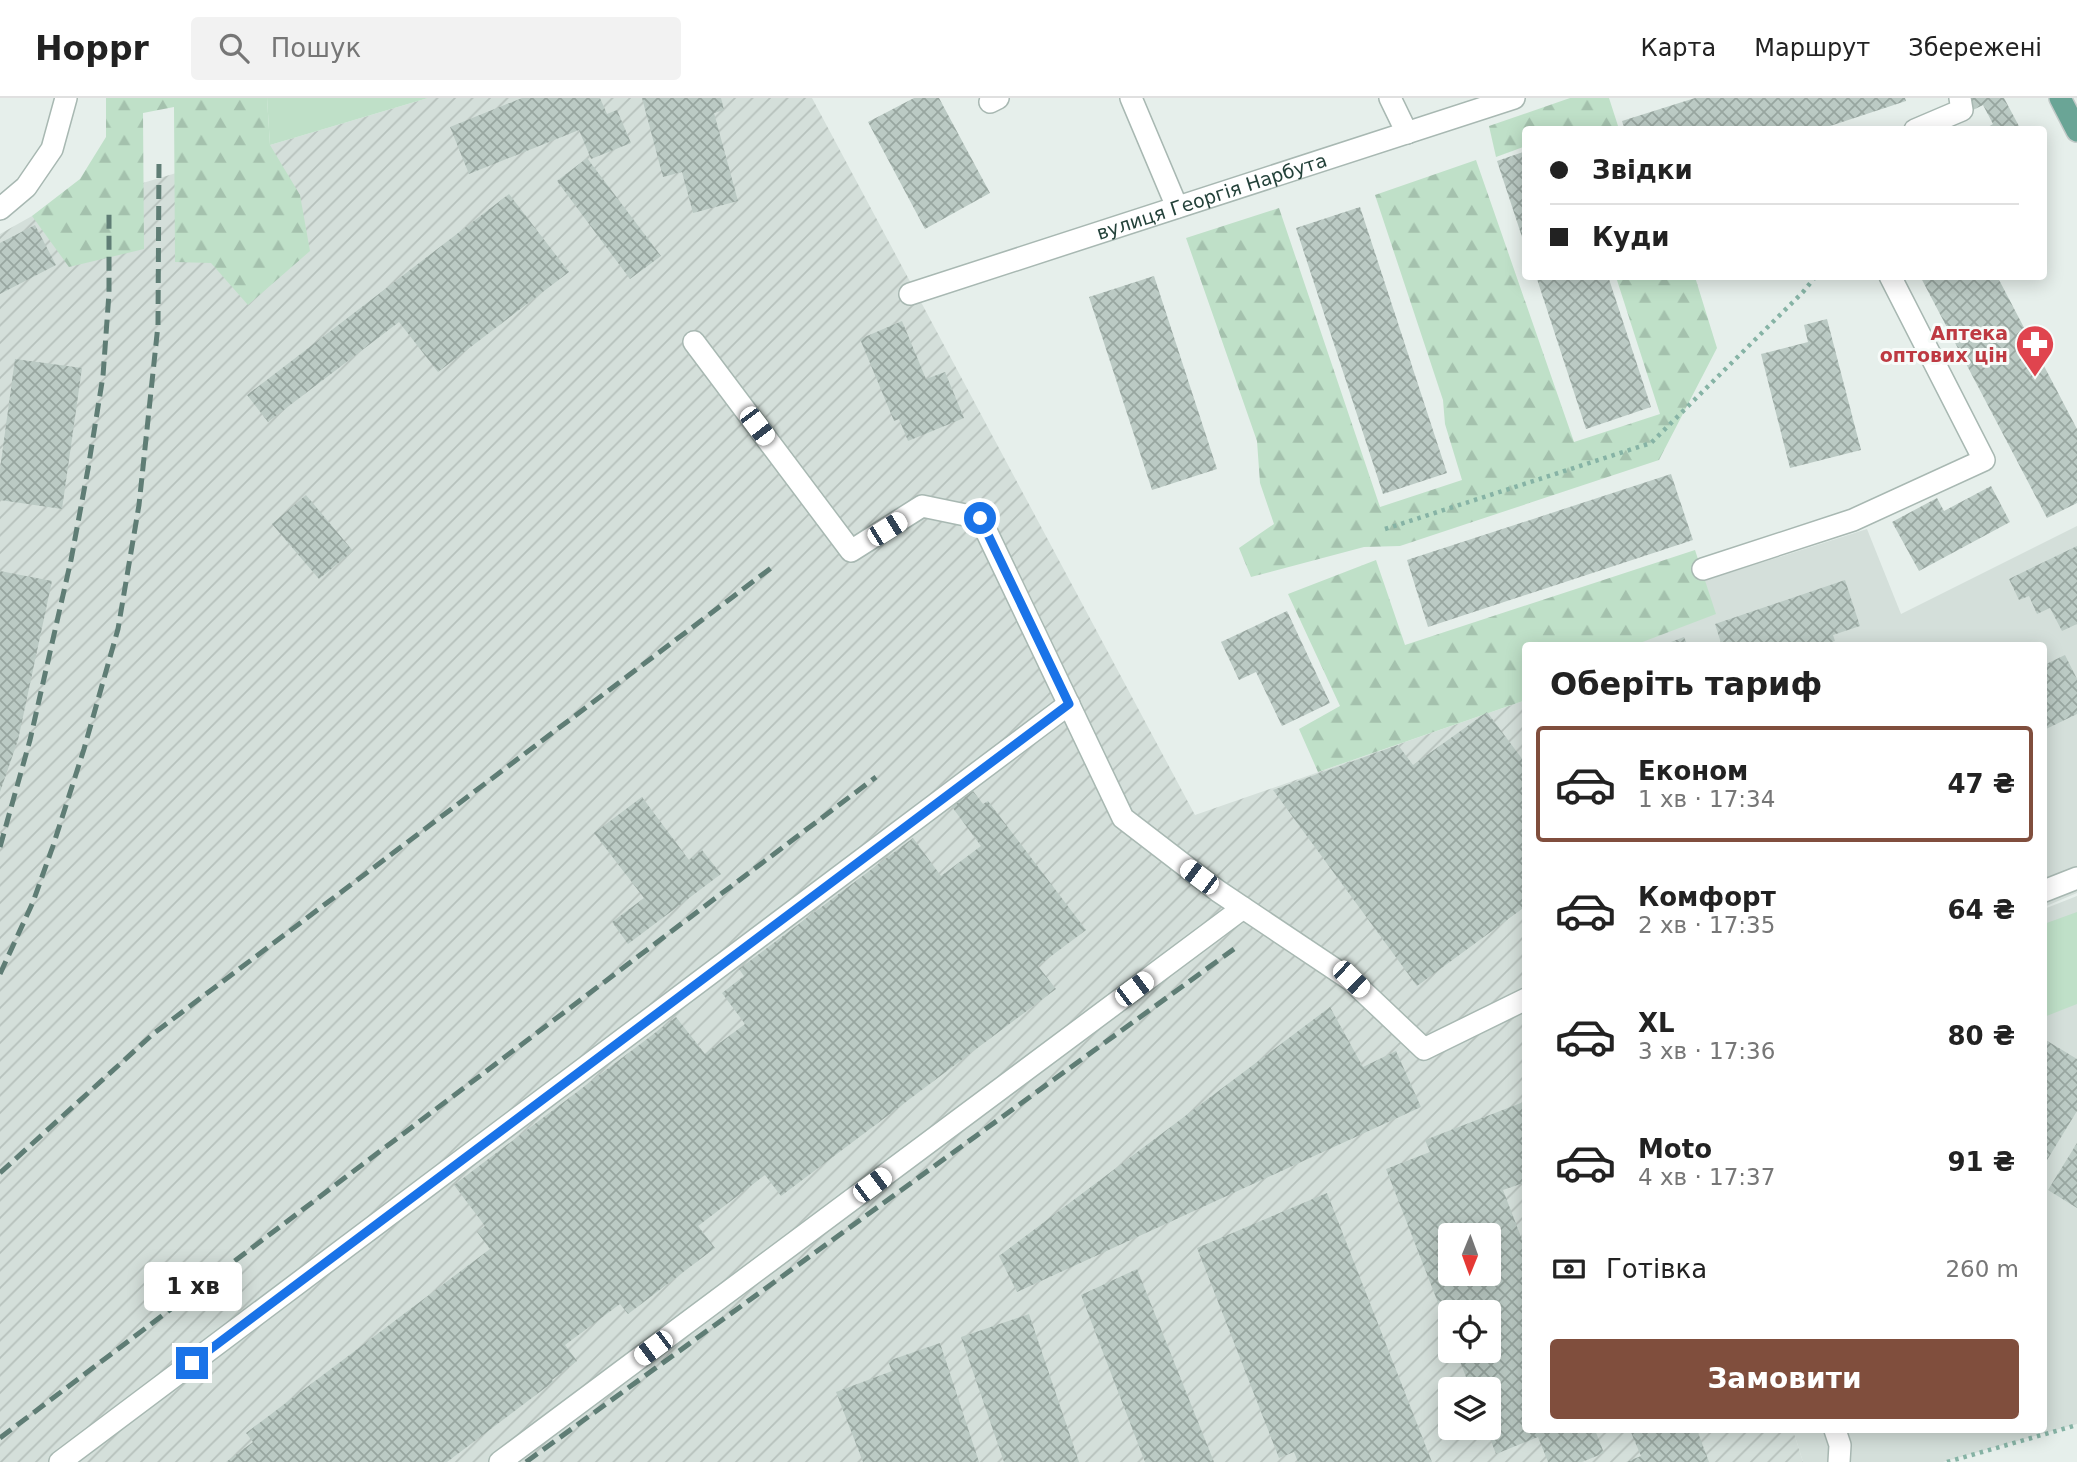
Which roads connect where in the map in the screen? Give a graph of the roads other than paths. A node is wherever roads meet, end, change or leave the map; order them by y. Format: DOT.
graph roads {
  1 [pos="66,98"];
  2 [pos="1131,98"];
  3 [pos="1390,98"];
  4 [pos="1514,98"];
  5 [pos="1960,98"];
  6 [pos="2060,98"];
  7 [pos="1925,126"];
  8 [pos="2077,131"];
  9 [pos="1407,133"];
  10 [pos="1177,207"];
  11 [pos="0,209"];
  12 [pos="1893,280"];
  13 [pos="909,294"];
  14 [pos="694,342"];
  15 [pos="1703,569"];
  16 [pos="1069,704"];
  17 [pos="2077,878"];
  18 [pos="2047,890"];
  19 [pos="1243,908"];
  20 [pos="1522,1001"];
  21 [pos="1836,1433"];
  22 [pos="60,1462"];
  23 [pos="500,1462"];
  24 [pos="1839,1462"];
  1 -- 11 [label="street"];
  2 -- 10 [label="street"];
  3 -- 9 [label="street"];
  4 -- 9 [label="street, вулиця Георгія Нарбута"];
  5 -- 7 [label="street"];
  6 -- 8 [label="main road"];
  9 -- 10 [label="street, вулиця Георгія Нарбута"];
  10 -- 13 [label="street, вулиця Георгія Нарбута"];
  12 -- 15 [label="street"];
  14 -- 16 [label="street"];
  16 -- 19 [label="street"];
  16 -- 22 [label="street"];
  17 -- 18 [label="street"];
  19 -- 20 [label="street"];
  19 -- 23 [label="street"];
  21 -- 24 [label="street"];
}
